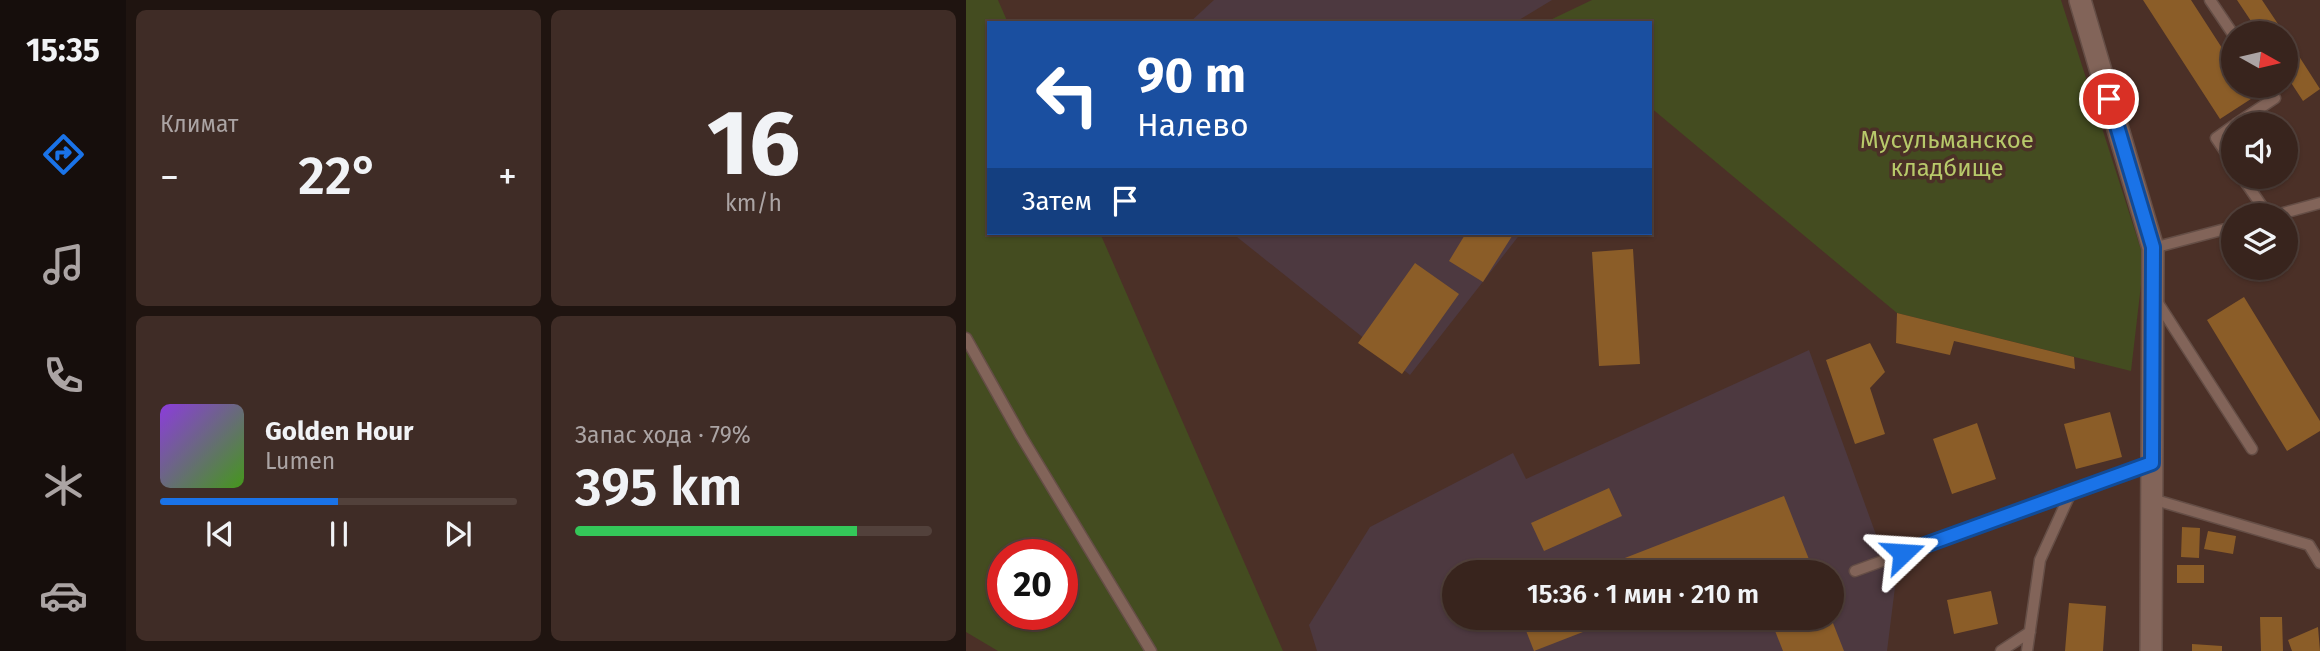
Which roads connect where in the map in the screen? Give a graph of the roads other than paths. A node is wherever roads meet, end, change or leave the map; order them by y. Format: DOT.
graph roads {
  1 [pos="2080,0"];
  2 [pos="2210,0"];
  3 [pos="2224,21"];
  4 [pos="2275,98"];
  5 [pos="2254,112"];
  6 [pos="2320,203"];
  7 [pos="2298,209"];
  8 [pos="2221,230"];
  9 [pos="2153,247"];
  10 [pos="2153,294"];
  11 [pos="966,338"];
  12 [pos="2252,449"];
  13 [pos="2152,463"];
  14 [pos="2071,492"];
  15 [pos="2152,499"];
  16 [pos="2320,563"];
  17 [pos="1855,571"];
  18 [pos="2030,632"];
  19 [pos="1151,651"];
  20 [pos="2001,651"];
  21 [pos="2027,651"];
  22 [pos="2151,651"];
  1 -- 9 [label="street"];
  2 -- 3 [label="lane"];
  4 -- 5 [label="lane"];
  6 -- 7 [label="lane"];
  8 -- 9 [label="lane"];
  9 -- 10 [label="street"];
  10 -- 12 [label="lane"];
  10 -- 13 [label="street"];
  11 -- 19 [label="lane"];
  13 -- 14 [label="lane"];
  13 -- 15 [label="street"];
  14 -- 17 [label="lane"];
  14 -- 18 [label="lane"];
  15 -- 16 [label="lane"];
  15 -- 22 [label="street"];
  18 -- 20 [label="lane"];
  18 -- 21 [label="lane"];
}
